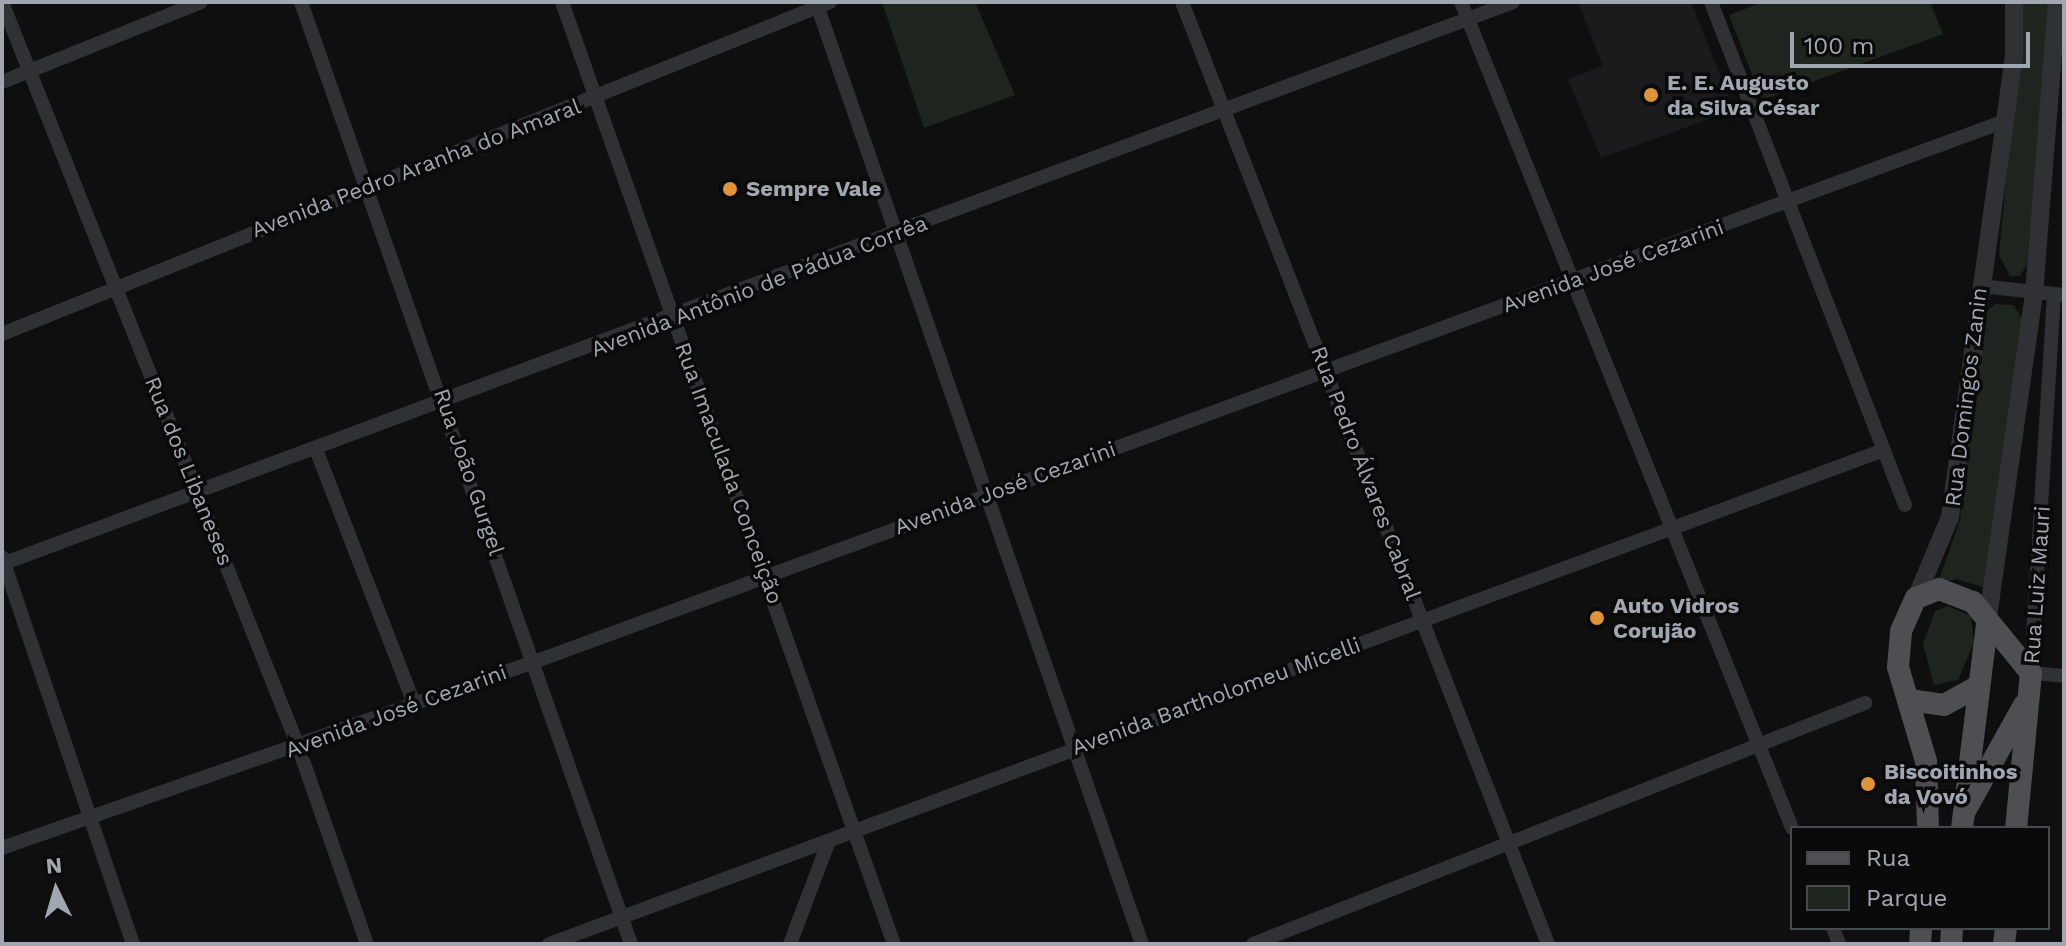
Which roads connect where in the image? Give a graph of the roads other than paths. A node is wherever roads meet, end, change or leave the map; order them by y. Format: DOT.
graph roads {
  1 [pos="2,2"];
  2 [pos="201,2"];
  3 [pos="301,2"];
  4 [pos="562,2"];
  5 [pos="1182,2"];
  6 [pos="1461,2"];
  7 [pos="1513,2"];
  8 [pos="1711,2"];
  9 [pos="2014,2"];
  10 [pos="2057,2"];
  11 [pos="821,4"];
  12 [pos="1468,19"];
  13 [pos="30,70"];
  14 [pos="2,82"];
  15 [pos="596,98"];
  16 [pos="1223,110"];
  17 [pos="2005,121"];
  18 [pos="368,187"];
  19 [pos="1787,205"];
  20 [pos="897,234"];
  21 [pos="1571,281"];
  22 [pos="1980,286"];
  23 [pos="117,287"];
  24 [pos="2034,294"];
  25 [pos="2059,294"];
  26 [pos="672,317"];
  27 [pos="2,334"];
  28 [pos="1326,369"];
  29 [pos="447,404"];
  30 [pos="1884,450"];
  31 [pos="317,452"];
  32 [pos="990,493"];
  33 [pos="198,495"];
  34 [pos="1905,505"];
  35 [pos="1672,527"];
  36 [pos="3,562"];
  37 [pos="767,577"];
  38 [pos="1916,598"];
  39 [pos="1424,619"];
  40 [pos="1987,624"];
  41 [pos="534,662"];
  42 [pos="2031,673"];
  43 [pos="2064,676"];
  44 [pos="1978,686"];
  45 [pos="2029,697"];
  46 [pos="1909,700"];
  47 [pos="1865,703"];
  48 [pos="414,704"];
  49 [pos="298,746"];
  50 [pos="1760,747"];
  51 [pos="1075,749"];
  52 [pos="89,817"];
  53 [pos="1962,822"];
  54 [pos="1791,826"];
  55 [pos="1928,826"];
  56 [pos="2016,826"];
  57 [pos="854,829"];
  58 [pos="829,841"];
  59 [pos="1510,844"];
  60 [pos="2,848"];
  61 [pos="622,917"];
  62 [pos="133,944"];
  63 [pos="367,944"];
  64 [pos="549,944"];
  65 [pos="631,944"];
  66 [pos="790,944"];
  67 [pos="894,944"];
  68 [pos="1142,944"];
  69 [pos="1253,944"];
  70 [pos="1548,944"];
  1 -- 13 [label="street, Rua dos Libaneses"];
  2 -- 13 [label="street"];
  3 -- 18 [label="street, Rua João Gurgel"];
  4 -- 15 [label="street, Rua Imaculada Conceição"];
  5 -- 16 [label="street, Rua Pedro Álvares Cabral"];
  6 -- 12 [label="street"];
  7 -- 12 [label="street, Avenida Antônio de Pádua Corrêa"];
  8 -- 19 [label="street"];
  9 -- 17 [label="street, Rua Domingos Zanin"];
  10 -- 24 [label="street"];
  11 -- 15 [label="street, Avenida Pedro Aranha do Amaral"];
  11 -- 20 [label="street"];
  12 -- 16 [label="street, Avenida Antônio de Pádua Corrêa"];
  12 -- 21 [label="street"];
  13 -- 14 [label="street"];
  13 -- 23 [label="street, Rua dos Libaneses"];
  15 -- 18 [label="street, Avenida Pedro Aranha do Amaral"];
  15 -- 26 [label="street, Rua Imaculada Conceição"];
  16 -- 20 [label="street, Avenida Antônio de Pádua Corrêa"];
  16 -- 28 [label="street, Rua Pedro Álvares Cabral"];
  17 -- 19 [label="street, Avenida José Cezarini"];
  17 -- 22 [label="street, Rua Domingos Zanin"];
  18 -- 23 [label="street, Avenida Pedro Aranha do Amaral"];
  18 -- 29 [label="street, Rua João Gurgel"];
  19 -- 21 [label="street, Avenida José Cezarini"];
  19 -- 30 [label="street"];
  20 -- 26 [label="street, Avenida Antônio de Pádua Corrêa"];
  20 -- 32 [label="street"];
  21 -- 28 [label="street, Avenida José Cezarini"];
  21 -- 35 [label="street"];
  22 -- 24 [label="street"];
  22 -- 38 [label="street, Rua Domingos Zanin"];
  23 -- 27 [label="street, Avenida Pedro Aranha do Amaral"];
  23 -- 33 [label="street, Rua dos Libaneses"];
  24 -- 25 [label="street"];
  24 -- 40 [label="street"];
  25 -- 42 [label="street, Rua Luiz Mauri"];
  26 -- 29 [label="street, Avenida Antônio de Pádua Corrêa"];
  26 -- 37 [label="street, Rua Imaculada Conceição"];
  28 -- 32 [label="street, Avenida José Cezarini"];
  28 -- 39 [label="street, Rua Pedro Álvares Cabral"];
  29 -- 31 [label="street, Avenida Antônio de Pádua Corrêa"];
  29 -- 41 [label="street, Rua João Gurgel"];
  30 -- 34 [label="street"];
  30 -- 35 [label="street, Avenida Bartholomeu Micelli"];
  31 -- 33 [label="street, Avenida Antônio de Pádua Corrêa"];
  31 -- 48 [label="street"];
  32 -- 37 [label="street, Avenida José Cezarini"];
  32 -- 51 [label="street"];
  33 -- 36 [label="street, Avenida Antônio de Pádua Corrêa"];
  33 -- 49 [label="street, Rua dos Libaneses"];
  35 -- 39 [label="street, Avenida Bartholomeu Micelli"];
  35 -- 50 [label="street"];
  36 -- 52 [label="street"];
  37 -- 41 [label="street, Avenida José Cezarini"];
  37 -- 57 [label="street, Rua Imaculada Conceição"];
  38 -- 40 [label="main road"];
  38 -- 46 [label="main road, Rua Domingos Zanin"];
  39 -- 51 [label="street, Avenida Bartholomeu Micelli"];
  39 -- 59 [label="street, Rua Pedro Álvares Cabral"];
  40 -- 42 [label="main road"];
  40 -- 44 [label="main road"];
  41 -- 48 [label="street, Avenida José Cezarini"];
  41 -- 61 [label="street, Rua João Gurgel"];
  42 -- 43 [label="street"];
  42 -- 45 [label="main road, Rua Luiz Mauri"];
  44 -- 46 [label="main road"];
  44 -- 53 [label="main road"];
  45 -- 53 [label="main road"];
  45 -- 56 [label="main road, Rua Luiz Mauri"];
  46 -- 55 [label="main road, Rua Domingos Zanin"];
  47 -- 50 [label="street"];
  48 -- 49 [label="street, Avenida José Cezarini"];
  49 -- 52 [label="street, Avenida José Cezarini"];
  49 -- 63 [label="street, Rua dos Libaneses"];
  50 -- 54 [label="street"];
  50 -- 59 [label="street"];
  51 -- 57 [label="street, Avenida Bartholomeu Micelli"];
  51 -- 68 [label="street"];
  52 -- 60 [label="street, Avenida José Cezarini"];
  52 -- 62 [label="street"];
  57 -- 58 [label="street, Avenida Bartholomeu Micelli"];
  57 -- 67 [label="street, Rua Imaculada Conceição"];
  58 -- 61 [label="street, Avenida Bartholomeu Micelli"];
  58 -- 66 [label="street"];
  59 -- 69 [label="street"];
  59 -- 70 [label="street, Rua Pedro Álvares Cabral"];
  61 -- 64 [label="street, Avenida Bartholomeu Micelli"];
  61 -- 65 [label="street, Rua João Gurgel"];
}
